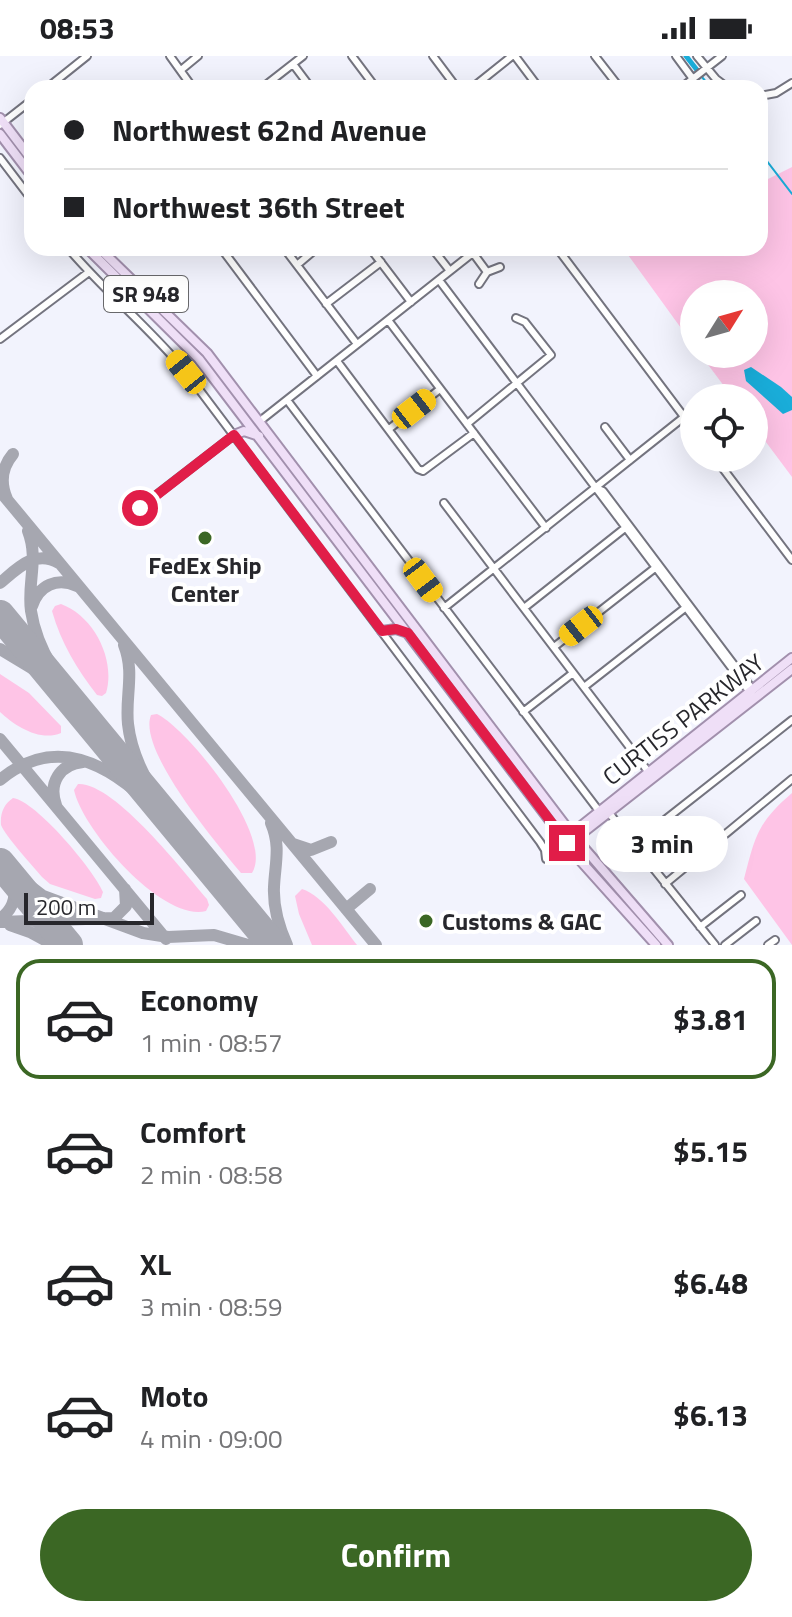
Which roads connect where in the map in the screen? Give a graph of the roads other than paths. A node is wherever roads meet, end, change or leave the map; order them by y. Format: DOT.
graph roads {
  1 [pos="87,56"];
  2 [pos="170,56"];
  3 [pos="198,56"];
  4 [pos="303,56"];
  5 [pos="352,56"];
  6 [pos="433,56"];
  7 [pos="513,56"];
  8 [pos="595,56"];
  9 [pos="676,56"];
  10 [pos="697,56"];
  11 [pos="722,56"];
  12 [pos="293,64"];
  13 [pos="706,68"];
  14 [pos="181,70"];
  15 [pos="693,79"];
  16 [pos="57,80"];
  17 [pos="188,80"];
  18 [pos="272,80"];
  19 [pos="305,80"];
  20 [pos="370,80"];
  21 [pos="451,80"];
  22 [pos="482,80"];
  23 [pos="532,80"];
  24 [pos="614,80"];
  25 [pos="719,80"];
  26 [pos="792,83"];
  27 [pos="768,94"];
  28 [pos="24,106"];
  29 [pos="1,122"];
  30 [pos="0,134"];
  31 [pos="24,150"];
  32 [pos="0,158"];
  33 [pos="24,166"];
  34 [pos="24,190"];
  35 [pos="75,256"];
  36 [pos="96,256"];
  37 [pos="107,256"];
  38 [pos="227,256"];
  39 [pos="290,256"];
  40 [pos="308,256"];
  41 [pos="376,256"];
  42 [pos="438,256"];
  43 [pos="469,256"];
  44 [pos="475,256"];
  45 [pos="563,256"];
  46 [pos="381,262"];
  47 [pos="297,265"];
  48 [pos="500,267"];
  49 [pos="450,271"];
  50 [pos="89,272"];
  51 [pos="487,272"];
  52 [pos="439,280"];
  53 [pos="479,284"];
  54 [pos="411,302"];
  55 [pos="326,304"];
  56 [pos="516,318"];
  57 [pos="388,320"];
  58 [pos="0,339"];
  59 [pos="191,343"];
  60 [pos="357,344"];
  61 [pos="337,361"];
  62 [pos="317,376"];
  63 [pos="517,383"];
  64 [pos="440,389"];
  65 [pos="287,400"];
  66 [pos="241,412"];
  67 [pos="680,412"];
  68 [pos="680,420"];
  69 [pos="260,421"];
  70 [pos="467,424"];
  71 [pos="605,427"];
  72 [pos="389,429"];
  73 [pos="474,433"];
  74 [pos="234,435"];
  75 [pos="259,436"];
  76 [pos="630,460"];
  77 [pos="726,472"];
  78 [pos="596,488"];
  79 [pos="444,503"];
  80 [pos="133,513"];
  81 [pos="627,527"];
  82 [pos="546,528"];
  83 [pos="336,529"];
  84 [pos="792,560"];
  85 [pos="656,566"];
  86 [pos="494,568"];
  87 [pos="687,606"];
  88 [pos="444,608"];
  89 [pos="524,608"];
  90 [pos="390,609"];
  91 [pos="404,612"];
  92 [pos="406,630"];
  93 [pos="382,631"];
  94 [pos="554,647"];
  95 [pos="792,658"];
  96 [pos="792,669"];
  97 [pos="573,673"];
  98 [pos="440,675"];
  99 [pos="455,679"];
  100 [pos="584,687"];
  101 [pos="752,693"];
  102 [pos="466,709"];
  103 [pos="523,712"];
  104 [pos="792,720"];
  105 [pos="496,734"];
  106 [pos="493,745"];
  107 [pos="651,775"];
  108 [pos="792,779"];
  109 [pos="599,811"];
  110 [pos="609,813"];
  111 [pos="572,838"];
  112 [pos="540,842"];
  113 [pos="633,845"];
  114 [pos="557,850"];
  115 [pos="665,884"];
  116 [pos="741,895"];
  117 [pos="756,921"];
  118 [pos="700,927"];
  119 [pos="775,940"];
  120 [pos="656,945"];
  121 [pos="668,945"];
  122 [pos="715,945"];
  123 [pos="725,945"];
  124 [pos="768,945"];
  1 -- 16 [label="street"];
  2 -- 14 [label="street"];
  3 -- 14 [label="street"];
  4 -- 12 [label="street"];
  5 -- 20 [label="street"];
  6 -- 21 [label="street"];
  7 -- 22 [label="street"];
  7 -- 23 [label="street"];
  8 -- 24 [label="street"];
  9 -- 15 [label="street"];
  10 -- 13 [label="street"];
  11 -- 13 [label="street"];
  12 -- 18 [label="street"];
  12 -- 19 [label="street"];
  13 -- 15 [label="street"];
  13 -- 25 [label="street"];
  14 -- 17 [label="street"];
  26 -- 27 [label="street"];
  28 -- 29 [label="street"];
  29 -- 31 [label="main road"];
  30 -- 33 [label="main road"];
  32 -- 34 [label="street"];
  35 -- 50 [label="street"];
  36 -- 59 [label="main road, SR 948"];
  37 -- 59 [label="main road, SR 948"];
  38 -- 62 [label="street"];
  39 -- 47 [label="street"];
  40 -- 47 [label="street"];
  41 -- 46 [label="street"];
  42 -- 49 [label="street"];
  43 -- 49 [label="street"];
  44 -- 51 [label="street"];
  45 -- 67 [label="street"];
  46 -- 54 [label="street"];
  46 -- 55 [label="street"];
  47 -- 55 [label="street"];
  48 -- 51 [label="street"];
  49 -- 52 [label="street"];
  50 -- 58 [label="street"];
  50 -- 74 [label="street"];
  51 -- 53 [label="street"];
  52 -- 54 [label="street"];
  52 -- 63 [label="street"];
  54 -- 57 [label="street"];
  55 -- 60 [label="street"];
  56 -- 63 [label="street"];
  57 -- 60 [label="street"];
  57 -- 64 [label="street"];
  59 -- 66 [label="main road, SR 948"];
  59 -- 69 [label="main road, SR 948"];
  60 -- 61 [label="street"];
  61 -- 62 [label="street"];
  61 -- 72 [label="street"];
  62 -- 65 [label="street"];
  63 -- 70 [label="street"];
  63 -- 78 [label="street"];
  64 -- 70 [label="street"];
  64 -- 72 [label="street"];
  65 -- 69 [label="street"];
  65 -- 88 [label="street"];
  66 -- 74 [label="main road"];
  66 -- 75 [label="main road, SR 948"];
  68 -- 76 [label="street"];
  69 -- 83 [label="main road, SR 948"];
  70 -- 73 [label="street"];
  71 -- 76 [label="street"];
  72 -- 73 [label="street"];
  73 -- 82 [label="street"];
  74 -- 75 [label="main road"];
  74 -- 80 [label="street"];
  74 -- 93 [label="street"];
  75 -- 83 [label="main road, SR 948"];
  76 -- 78 [label="street"];
  77 -- 84 [label="street"];
  78 -- 81 [label="street"];
  78 -- 82 [label="street"];
  79 -- 86 [label="street"];
  81 -- 85 [label="street"];
  81 -- 89 [label="street"];
  82 -- 86 [label="street"];
  83 -- 90 [label="main road, SR 948"];
  83 -- 91 [label="main road, SR 948"];
  85 -- 87 [label="street"];
  85 -- 94 [label="street"];
  86 -- 88 [label="street"];
  86 -- 89 [label="street"];
  87 -- 100 [label="street"];
  87 -- 101 [label="street"];
  88 -- 103 [label="street"];
  89 -- 94 [label="street"];
  90 -- 91 [label="main road"];
  90 -- 92 [label="main road, SR 948"];
  91 -- 92 [label="main road"];
  91 -- 99 [label="main road, SR 948"];
  92 -- 93 [label="main road"];
  92 -- 98 [label="main road, SR 948"];
  93 -- 112 [label="street"];
  94 -- 97 [label="street"];
  95 -- 101 [label="main road, CURTISS PARKWAY"];
  96 -- 101 [label="main road, CURTISS PARKWAY"];
  97 -- 100 [label="street"];
  97 -- 103 [label="street"];
  98 -- 99 [label="main road"];
  98 -- 102 [label="main road, SR 948"];
  99 -- 105 [label="main road, SR 948"];
  100 -- 107 [label="street"];
  101 -- 107 [label="main road, CURTISS PARKWAY"];
  102 -- 105 [label="main road"];
  102 -- 106 [label="main road, SR 948"];
  103 -- 109 [label="street"];
  104 -- 113 [label="street"];
  105 -- 106 [label="main road"];
  105 -- 111 [label="main road, SR 948"];
  106 -- 111 [label="main road, SR 948"];
  107 -- 109 [label="main road, CURTISS PARKWAY"];
  107 -- 110 [label="main road, CURTISS PARKWAY"];
  108 -- 115 [label="street"];
  109 -- 111 [label="main road, CURTISS PARKWAY"];
  110 -- 111 [label="main road, CURTISS PARKWAY"];
  110 -- 113 [label="street"];
  111 -- 114 [label="street"];
  111 -- 120 [label="main road, SR 948"];
  111 -- 121 [label="main road, SR 948"];
  112 -- 114 [label="street"];
  112 -- 114 [label="street"];
  113 -- 115 [label="street"];
  115 -- 118 [label="street"];
  116 -- 118 [label="street"];
  117 -- 123 [label="street"];
  118 -- 122 [label="street"];
  119 -- 124 [label="street"];
}
